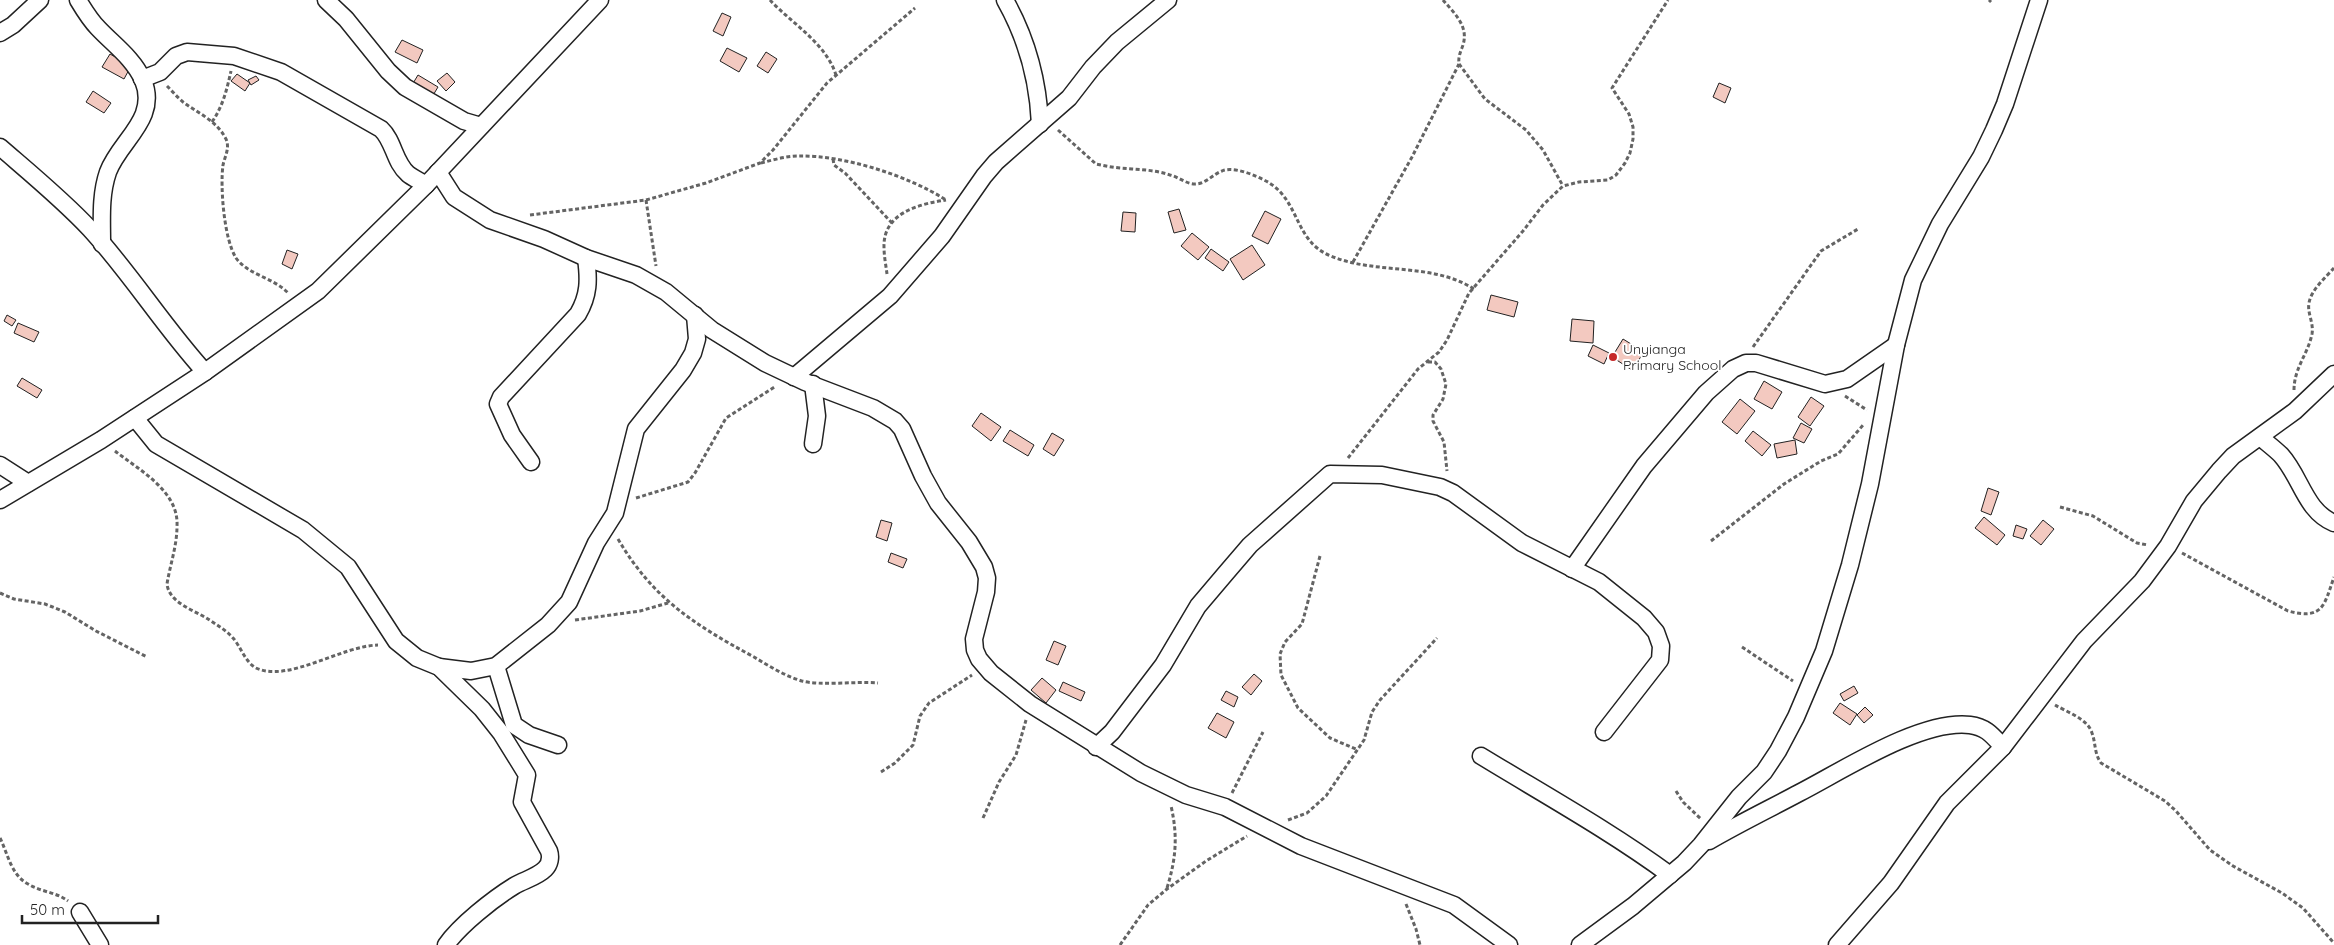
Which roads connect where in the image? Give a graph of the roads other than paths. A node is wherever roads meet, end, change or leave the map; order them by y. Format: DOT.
graph roads {
  1 [pos="40,0"];
  2 [pos="78,0"];
  3 [pos="326,0"];
  4 [pos="600,0"];
  5 [pos="1005,0"];
  6 [pos="1168,0"];
  7 [pos="2039,0"];
  8 [pos="0,33"];
  9 [pos="150,77"];
  10 [pos="1038,125"];
  11 [pos="481,126"];
  12 [pos="0,146"];
  13 [pos="438,172"];
  14 [pos="426,185"];
  15 [pos="102,244"];
  16 [pos="586,258"];
  17 [pos="695,316"];
  18 [pos="1896,345"];
  19 [pos="206,372"];
  20 [pos="2334,374"];
  21 [pos="790,375"];
  22 [pos="813,384"];
  23 [pos="134,418"];
  24 [pos="2260,437"];
  25 [pos="813,444"];
  26 [pos="531,462"];
  27 [pos="0,465"];
  28 [pos="28,483"];
  29 [pos="0,500"];
  30 [pos="2334,523"];
  31 [pos="1572,569"];
  32 [pos="496,666"];
  33 [pos="439,667"];
  34 [pos="1604,732"];
  35 [pos="558,745"];
  36 [pos="1096,747"];
  37 [pos="2002,747"];
  38 [pos="1481,756"];
  39 [pos="1701,845"];
  40 [pos="1670,875"];
  41 [pos="80,912"];
  42 [pos="100,945"];
  43 [pos="446,945"];
  44 [pos="1509,945"];
  45 [pos="1580,945"];
  46 [pos="1837,945"];
  1 -- 8 [label="street"];
  2 -- 9 [label="street"];
  3 -- 11 [label="street"];
  4 -- 11 [label="street"];
  5 -- 10 [label="street"];
  6 -- 10 [label="street"];
  7 -- 18 [label="street"];
  9 -- 14 [label="street"];
  9 -- 15 [label="street"];
  10 -- 21 [label="street"];
  11 -- 13 [label="street"];
  12 -- 15 [label="street"];
  13 -- 14 [label="street"];
  13 -- 16 [label="street"];
  14 -- 19 [label="street"];
  15 -- 19 [label="street"];
  16 -- 17 [label="street"];
  16 -- 26 [label="street"];
  17 -- 21 [label="street"];
  17 -- 32 [label="street"];
  18 -- 31 [label="street"];
  18 -- 39 [label="street"];
  19 -- 23 [label="street"];
  20 -- 24 [label="street"];
  21 -- 22 [label="street"];
  22 -- 25 [label="street"];
  22 -- 36 [label="street"];
  23 -- 28 [label="street"];
  23 -- 33 [label="street"];
  24 -- 30 [label="street"];
  24 -- 37 [label="street"];
  27 -- 28 [label="street"];
  28 -- 29 [label="street"];
  31 -- 34 [label="street"];
  31 -- 36 [label="street"];
  32 -- 33 [label="street"];
  32 -- 35 [label="street"];
  33 -- 43 [label="street"];
  36 -- 44 [label="street"];
  37 -- 39 [label="street"];
  37 -- 46 [label="street"];
  38 -- 40 [label="street"];
  39 -- 40 [label="street"];
  40 -- 45 [label="street"];
  41 -- 42 [label="street"];
}
